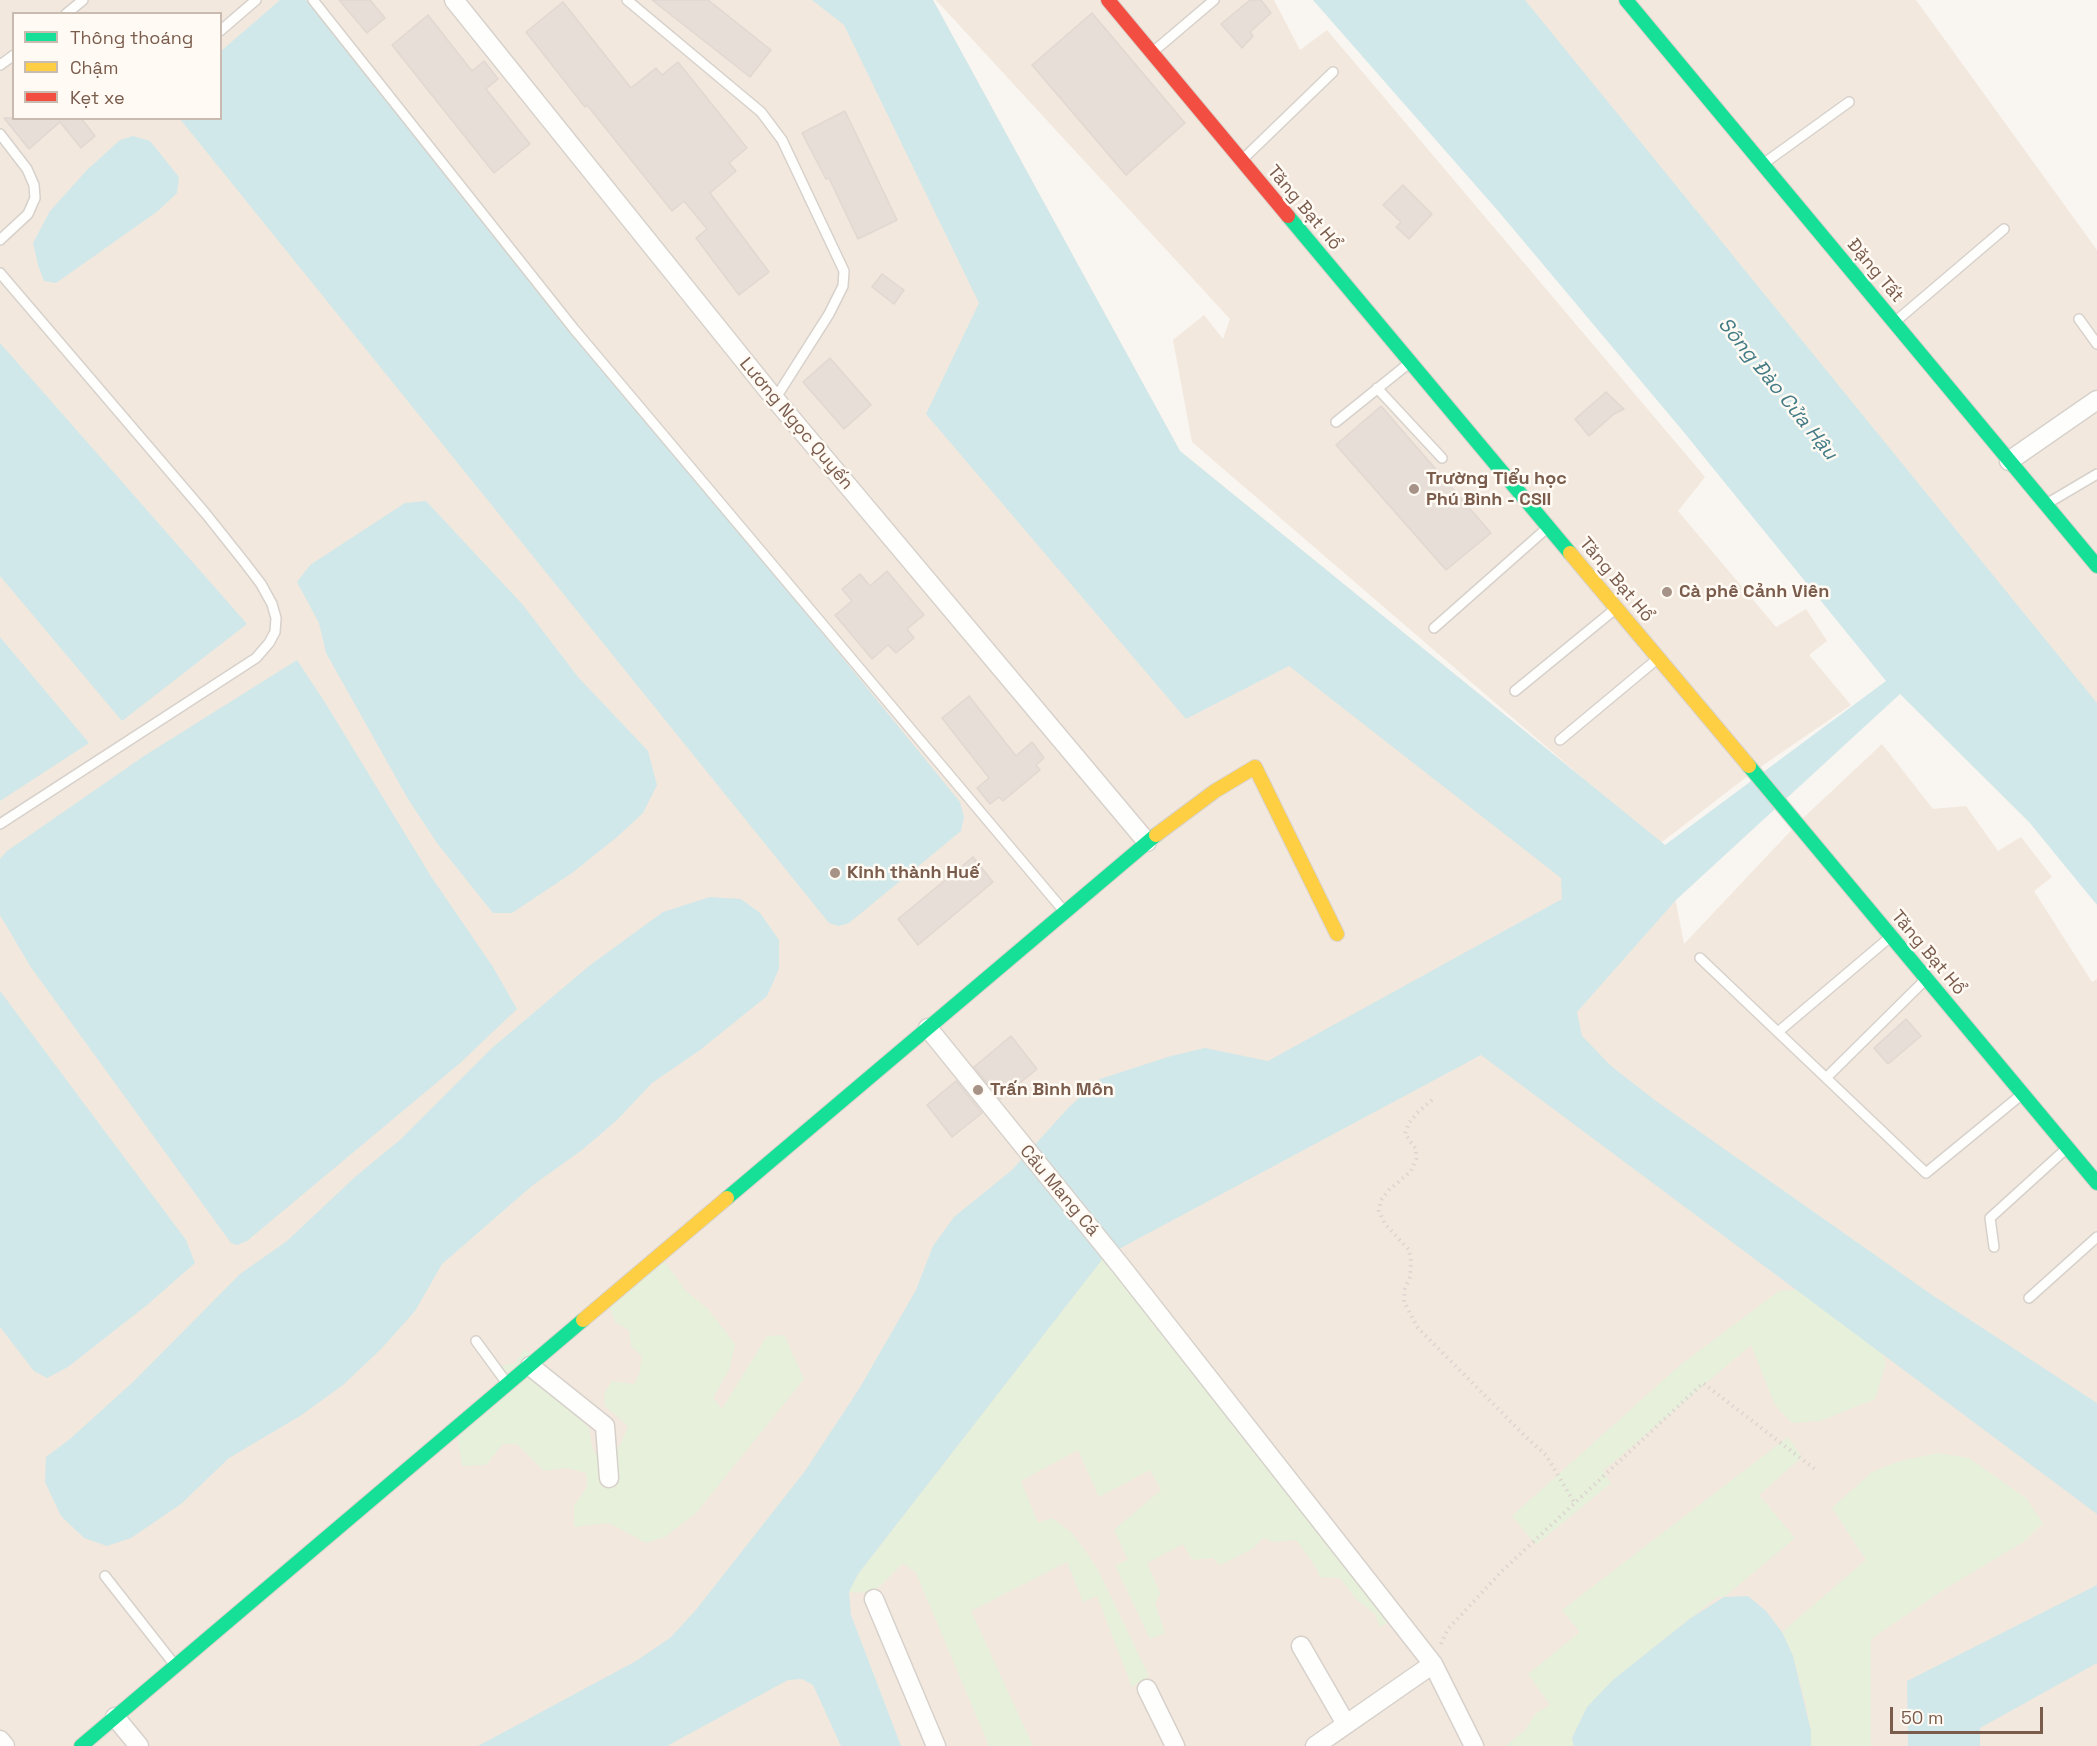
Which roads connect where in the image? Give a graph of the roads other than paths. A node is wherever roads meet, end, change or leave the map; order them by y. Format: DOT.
graph roads {
  1 [pos="83,0"];
  2 [pos="256,0"];
  3 [pos="313,0"];
  4 [pos="454,0"];
  5 [pos="627,0"];
  6 [pos="1108,0"];
  7 [pos="1214,0"];
  8 [pos="1634,2"];
  9 [pos="68,12"];
  10 [pos="222,29"];
  11 [pos="1152,52"];
  12 [pos="1333,72"];
  13 [pos="1849,102"];
  14 [pos="0,134"];
  15 [pos="1242,161"];
  16 [pos="1762,165"];
  17 [pos="2004,229"];
  18 [pos="0,240"];
  19 [pos="0,273"];
  20 [pos="2079,319"];
  21 [pos="1895,322"];
  22 [pos="2097,344"];
  23 [pos="1410,362"];
  24 [pos="1377,388"];
  25 [pos="775,399"];
  26 [pos="2097,400"];
  27 [pos="1336,422"];
  28 [pos="1442,458"];
  29 [pos="2008,461"];
  30 [pos="2097,474"];
  31 [pos="2045,505"];
  32 [pos="1548,527"];
  33 [pos="2097,566"];
  34 [pos="1616,608"];
  35 [pos="1434,628"];
  36 [pos="1658,659"];
  37 [pos="1515,690"];
  38 [pos="1560,740"];
  39 [pos="0,824"];
  40 [pos="1147,842"];
  41 [pos="1064,912"];
  42 [pos="1337,934"];
  43 [pos="1891,937"];
  44 [pos="1700,958"];
  45 [pos="1926,979"];
  46 [pos="928,1028"];
  47 [pos="1778,1032"];
  48 [pos="1826,1078"];
  49 [pos="2022,1094"];
  50 [pos="2067,1147"];
  51 [pos="2097,1183"];
  52 [pos="2097,1237"];
  53 [pos="1994,1247"];
  54 [pos="2029,1298"];
  55 [pos="476,1341"];
  56 [pos="530,1365"];
  57 [pos="508,1384"];
  58 [pos="609,1478"];
  59 [pos="105,1576"];
  60 [pos="874,1599"];
  61 [pos="1301,1646"];
  62 [pos="1433,1664"];
  63 [pos="176,1666"];
  64 [pos="1147,1689"];
  65 [pos="115,1717"];
  66 [pos="1346,1724"];
  67 [pos="0,1740"];
  68 [pos="5,1746"];
  69 [pos="81,1746"];
  70 [pos="139,1746"];
  71 [pos="936,1746"];
  72 [pos="1175,1746"];
  73 [pos="1315,1746"];
  74 [pos="1474,1746"];
  1 -- 9 [label="lane"];
  2 -- 10 [label="lane"];
  3 -- 41 [label="lane"];
  4 -- 25 [label="street, Lương Ngọc Quyến"];
  5 -- 25 [label="lane"];
  6 -- 11 [label="street, Tăng Bạt Hổ"];
  7 -- 11 [label="lane"];
  8 -- 16 [label="street, Đặng Tất"];
  11 -- 15 [label="street, Tăng Bạt Hổ"];
  12 -- 15 [label="lane"];
  13 -- 16 [label="lane"];
  14 -- 18 [label="lane"];
  15 -- 23 [label="street, Tăng Bạt Hổ"];
  16 -- 21 [label="street, Đặng Tất"];
  17 -- 21 [label="lane"];
  19 -- 39 [label="lane"];
  20 -- 22 [label="lane"];
  21 -- 29 [label="street, Đặng Tất"];
  23 -- 24 [label="lane"];
  23 -- 32 [label="street, Tăng Bạt Hổ"];
  24 -- 27 [label="lane"];
  24 -- 28 [label="lane"];
  25 -- 40 [label="street, Lương Ngọc Quyến"];
  26 -- 29 [label="street"];
  29 -- 31 [label="street, Đặng Tất"];
  30 -- 31 [label="lane"];
  31 -- 33 [label="street, Đặng Tất"];
  32 -- 34 [label="street, Tăng Bạt Hổ"];
  32 -- 35 [label="lane"];
  34 -- 36 [label="street, Tăng Bạt Hổ"];
  34 -- 37 [label="lane"];
  36 -- 38 [label="lane"];
  36 -- 43 [label="street, Tăng Bạt Hổ"];
  40 -- 41 [label="street"];
  40 -- 42 [label="street"];
  41 -- 46 [label="street"];
  43 -- 45 [label="street, Tăng Bạt Hổ"];
  43 -- 47 [label="lane"];
  44 -- 47 [label="lane"];
  45 -- 48 [label="lane"];
  45 -- 49 [label="street, Tăng Bạt Hổ"];
  46 -- 56 [label="street"];
  46 -- 62 [label="street, Cầu Mang Cá"];
  47 -- 48 [label="lane"];
  48 -- 49 [label="lane"];
  49 -- 50 [label="street, Tăng Bạt Hổ"];
  50 -- 51 [label="street, Tăng Bạt Hổ"];
  50 -- 53 [label="lane"];
  52 -- 54 [label="lane"];
  55 -- 57 [label="lane"];
  56 -- 57 [label="street"];
  56 -- 58 [label="street"];
  57 -- 63 [label="street"];
  59 -- 63 [label="lane"];
  60 -- 71 [label="street"];
  61 -- 66 [label="street"];
  62 -- 66 [label="street"];
  62 -- 74 [label="street, Cầu Mang Cá"];
  63 -- 65 [label="street"];
  64 -- 72 [label="street"];
  65 -- 69 [label="street"];
  65 -- 70 [label="street"];
  66 -- 73 [label="street"];
  67 -- 68 [label="street"];
}
